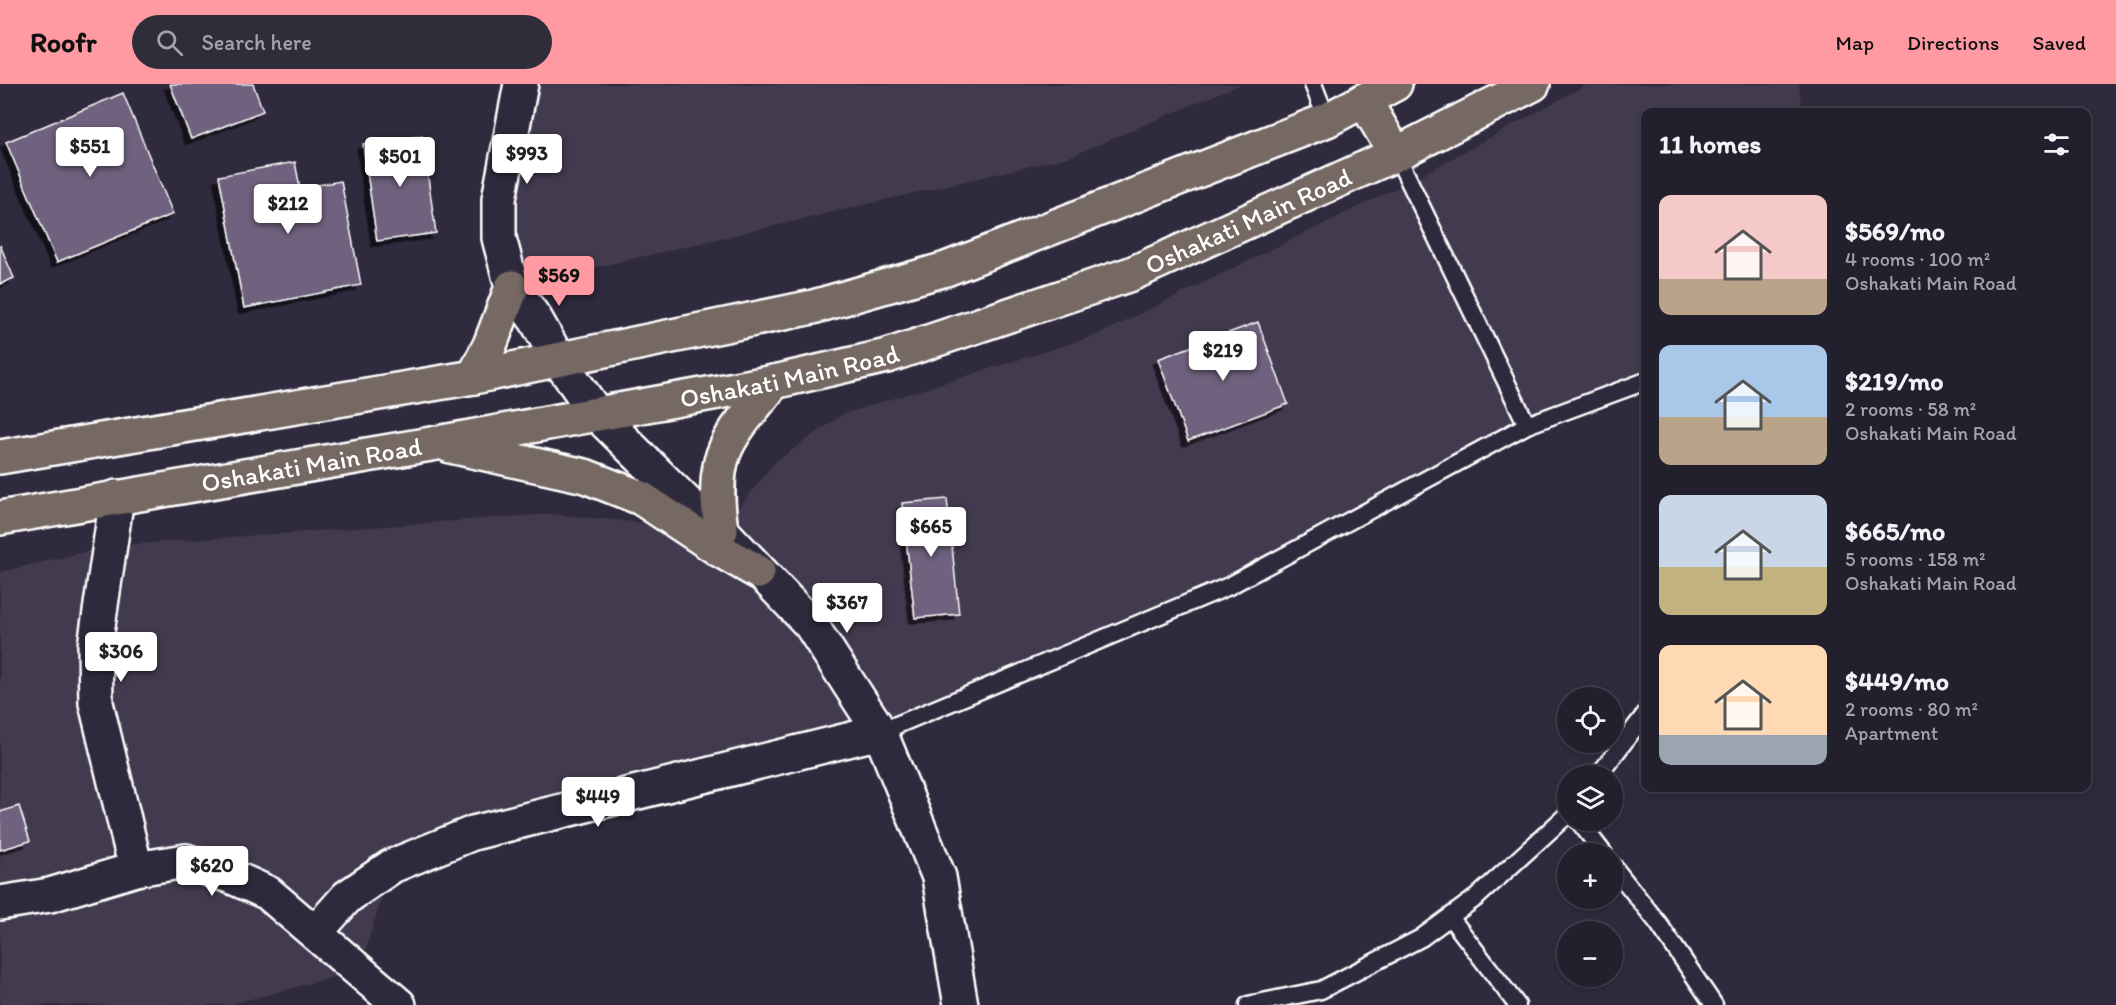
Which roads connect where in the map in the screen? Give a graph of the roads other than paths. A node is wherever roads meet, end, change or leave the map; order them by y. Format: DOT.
graph roads {
  1 [pos="521,84"];
  2 [pos="1313,84"];
  3 [pos="1395,84"];
  4 [pos="1533,84"];
  5 [pos="1364,100"];
  6 [pos="1327,120"];
  7 [pos="1396,154"];
  8 [pos="512,287"];
  9 [pos="558,359"];
  10 [pos="474,377"];
  11 [pos="774,382"];
  12 [pos="1641,383"];
  13 [pos="596,413"];
  14 [pos="1527,425"];
  15 [pos="437,443"];
  16 [pos="0,457"];
  17 [pos="117,497"];
  18 [pos="0,518"];
  19 [pos="721,530"];
  20 [pos="758,572"];
  21 [pos="1641,720"];
  22 [pos="880,732"];
  23 [pos="1606,765"];
  24 [pos="1557,824"];
  25 [pos="1586,831"];
  26 [pos="1596,843"];
  27 [pos="136,869"];
  28 [pos="1623,879"];
  29 [pos="0,903"];
  30 [pos="1450,917"];
  31 [pos="316,932"];
  32 [pos="399,1005"];
  33 [pos="961,1005"];
  34 [pos="1248,1005"];
  35 [pos="1517,1005"];
  36 [pos="1714,1005"];
  1 -- 8 [label="street"];
  2 -- 6 [label="lane"];
  3 -- 5 [label="main road"];
  4 -- 7 [label="main road, Oshakati Main Road"];
  5 -- 6 [label="main road"];
  5 -- 7 [label="main road"];
  6 -- 9 [label="main road"];
  7 -- 11 [label="main road, Oshakati Main Road"];
  7 -- 14 [label="lane"];
  8 -- 9 [label="street"];
  8 -- 10 [label="main road"];
  9 -- 10 [label="main road"];
  9 -- 13 [label="street"];
  10 -- 16 [label="main road"];
  11 -- 13 [label="main road, Oshakati Main Road"];
  11 -- 19 [label="main road"];
  12 -- 14 [label="lane"];
  13 -- 15 [label="main road, Oshakati Main Road"];
  13 -- 19 [label="street"];
  14 -- 22 [label="lane"];
  15 -- 17 [label="main road, Oshakati Main Road"];
  15 -- 20 [label="main road"];
  17 -- 18 [label="main road, Oshakati Main Road"];
  17 -- 27 [label="street"];
  19 -- 20 [label="street"];
  20 -- 22 [label="street"];
  21 -- 23 [label="lane"];
  22 -- 31 [label="street"];
  22 -- 33 [label="street"];
  24 -- 30 [label="lane"];
  25 -- 26 [label="lane"];
  27 -- 29 [label="street"];
  27 -- 31 [label="street"];
  28 -- 36 [label="lane"];
  30 -- 34 [label="lane"];
  30 -- 35 [label="lane"];
  31 -- 32 [label="street"];
}
